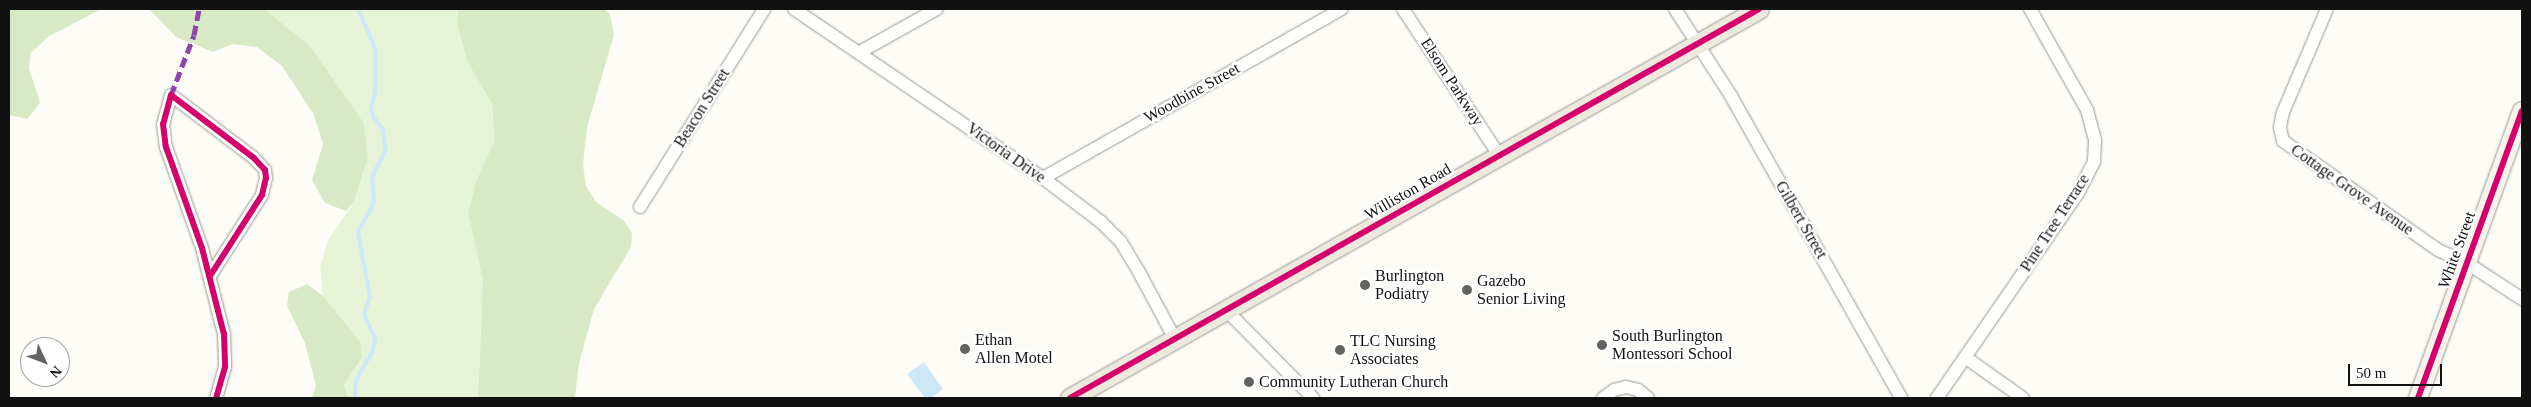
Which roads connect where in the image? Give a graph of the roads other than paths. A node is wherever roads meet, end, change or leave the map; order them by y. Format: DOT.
graph roads {
  1 [pos="764,9"];
  2 [pos="794,9"];
  3 [pos="937,9"];
  4 [pos="1342,9"];
  5 [pos="1403,9"];
  6 [pos="1675,9"];
  7 [pos="1759,9"];
  8 [pos="2030,9"];
  9 [pos="2327,9"];
  10 [pos="1698,43"];
  11 [pos="860,52"];
  12 [pos="2522,111"];
  13 [pos="1499,155"];
  14 [pos="1042,178"];
  15 [pos="640,207"];
  16 [pos="2467,263"];
  17 [pos="210,276"];
  18 [pos="2522,299"];
  19 [pos="1226,310"];
  20 [pos="1175,339"];
  21 [pos="1965,357"];
  22 [pos="216,398"];
  23 [pos="1070,398"];
  24 [pos="1313,398"];
  25 [pos="1603,398"];
  26 [pos="1648,398"];
  27 [pos="1902,398"];
  28 [pos="1937,398"];
  29 [pos="2023,398"];
  30 [pos="2418,398"];
  1 -- 15 [label="street, Beacon Street"];
  2 -- 11 [label="street, Victoria Drive"];
  3 -- 11 [label="street"];
  4 -- 14 [label="street, Woodbine Street"];
  5 -- 13 [label="street, Elsom Parkway"];
  6 -- 10 [label="street, Gilbert Street"];
  7 -- 10 [label="main road, Williston Road"];
  8 -- 21 [label="street, Pine Tree Terrace"];
  9 -- 16 [label="street, Cottage Grove Avenue"];
  10 -- 13 [label="main road, Williston Road"];
  10 -- 27 [label="street, Gilbert Street"];
  11 -- 14 [label="street, Victoria Drive"];
  12 -- 16 [label="street, White Street"];
  13 -- 19 [label="main road, Williston Road"];
  14 -- 20 [label="street, Victoria Drive"];
  16 -- 18 [label="street"];
  16 -- 30 [label="street, White Street"];
  17 -- 17 [label="street"];
  17 -- 22 [label="street"];
  19 -- 20 [label="main road, Williston Road"];
  19 -- 24 [label="street"];
  20 -- 23 [label="main road, Williston Road"];
  21 -- 28 [label="street, Pine Tree Terrace"];
  21 -- 29 [label="street"];
  25 -- 26 [label="street"];
}
